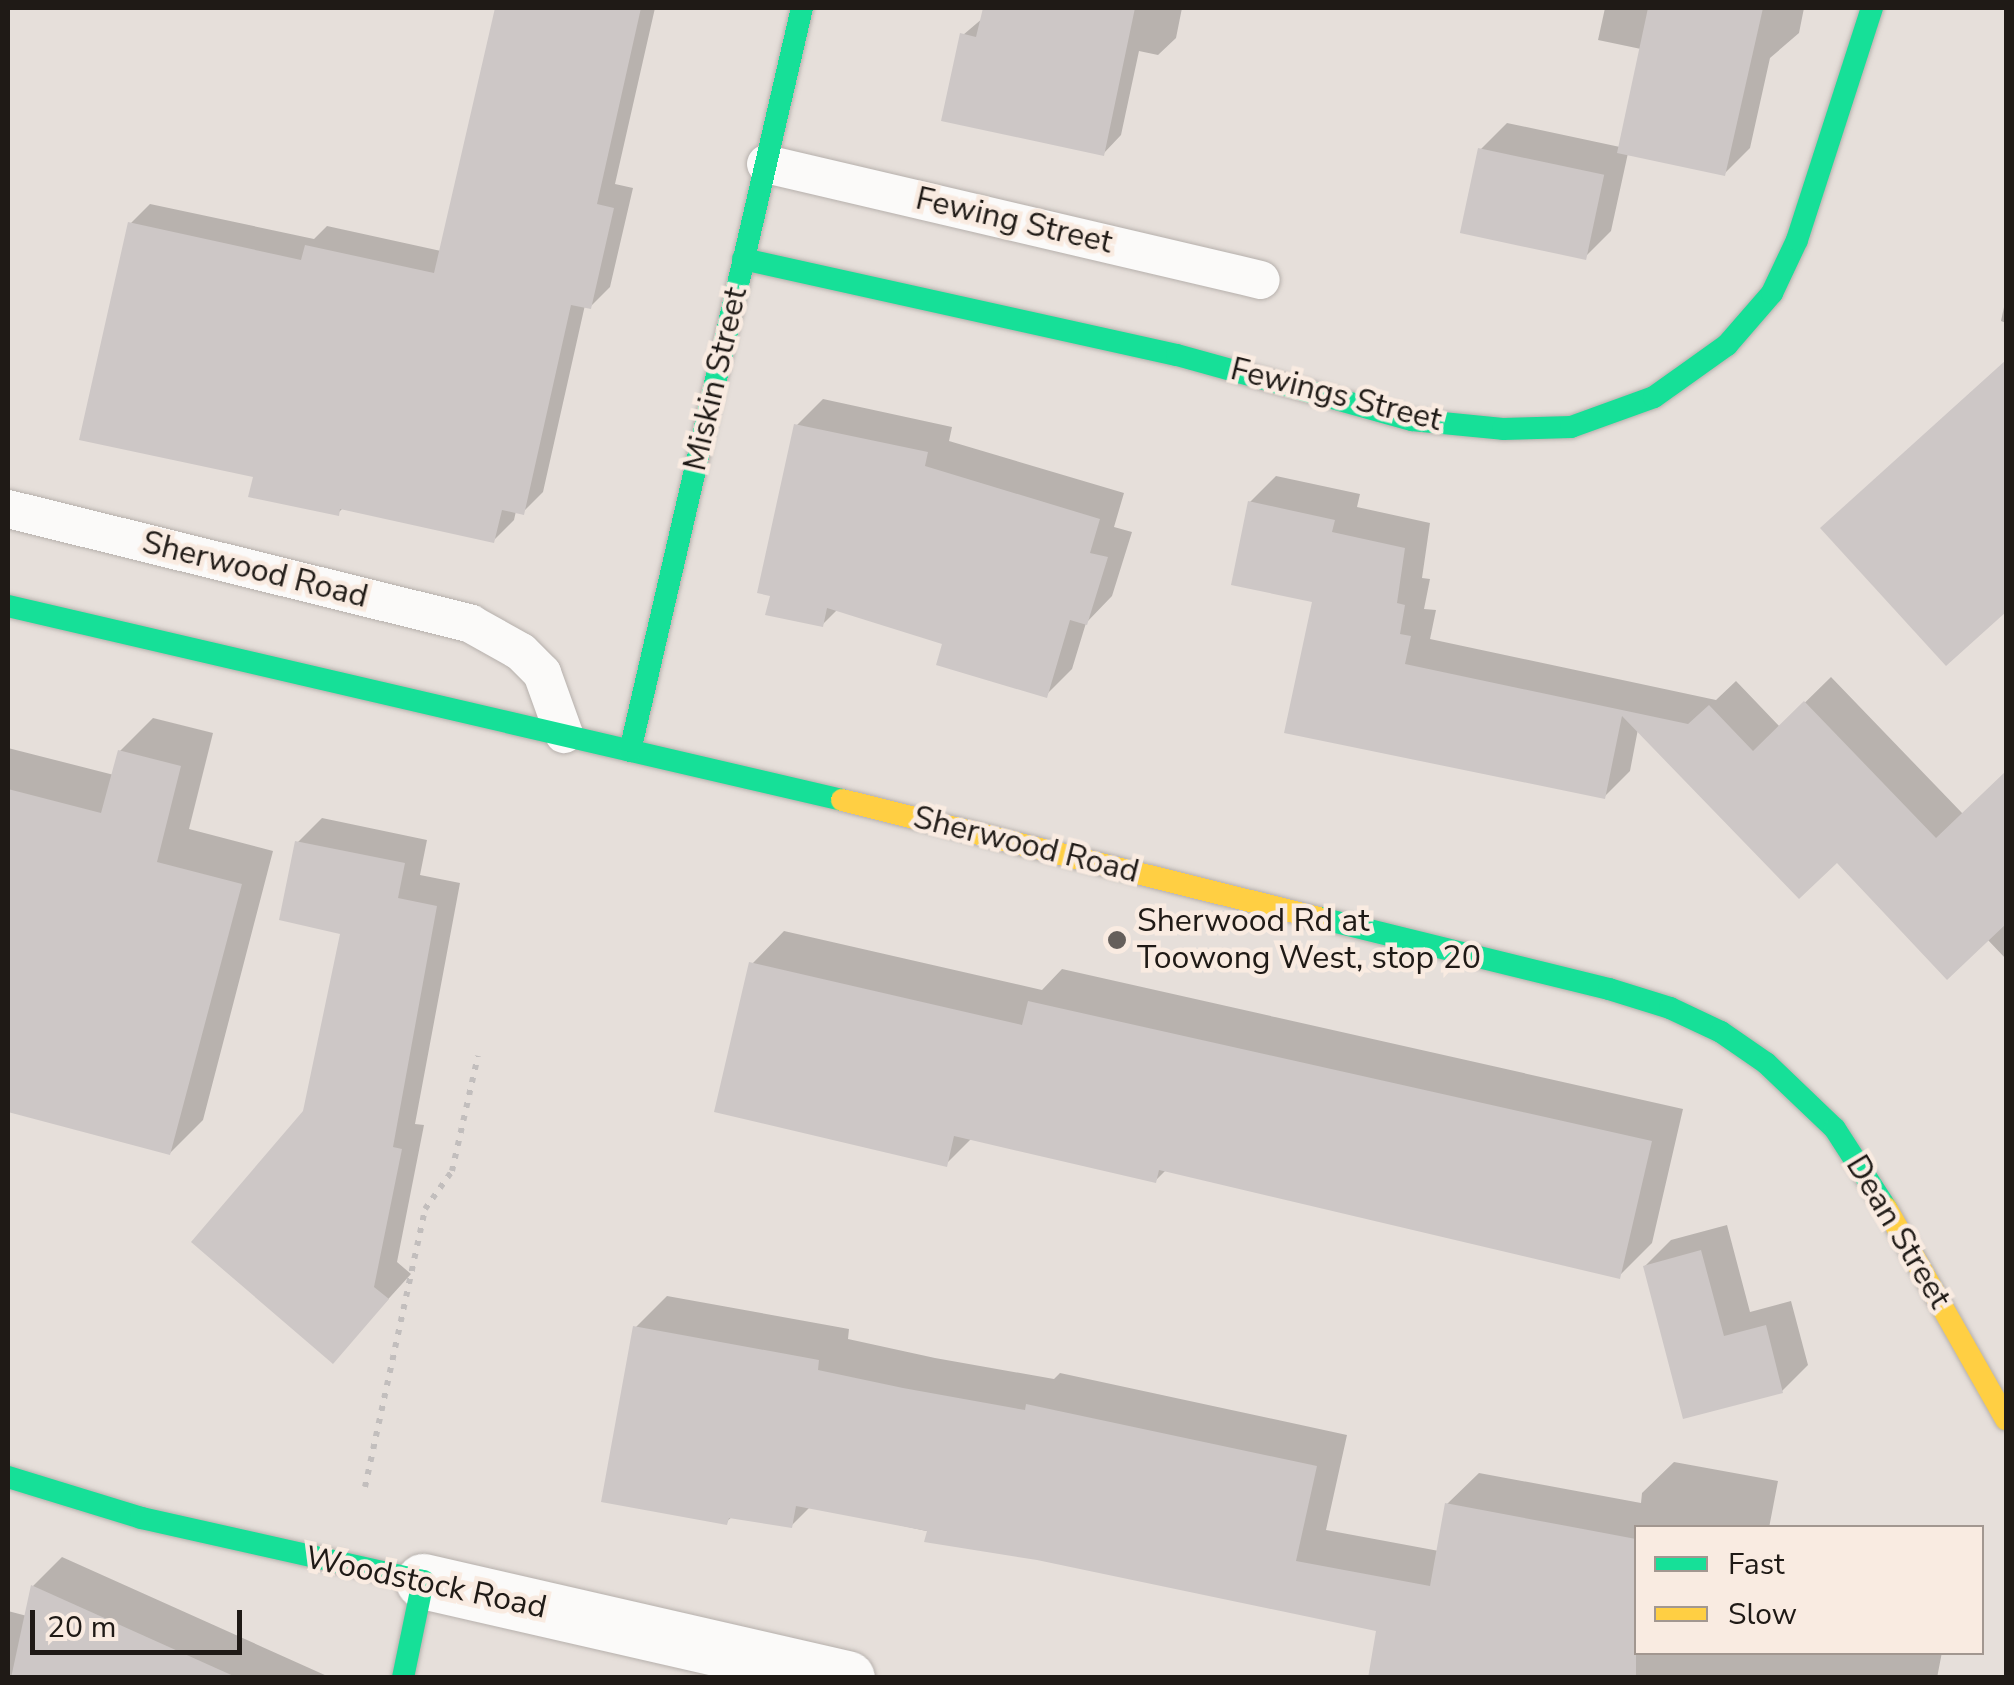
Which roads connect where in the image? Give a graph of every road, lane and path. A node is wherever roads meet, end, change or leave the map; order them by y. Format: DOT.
graph roads {
  1 [pos="802,8"];
  2 [pos="1872,8"];
  3 [pos="766,164"];
  4 [pos="743,260"];
  5 [pos="1261,280"];
  6 [pos="8,508"];
  7 [pos="8,606"];
  8 [pos="564,734"];
  9 [pos="630,751"];
  10 [pos="478,1056"];
  11 [pos="1766,1063"];
  12 [pos="2006,1419"];
  13 [pos="8,1477"];
  14 [pos="365,1487"];
  15 [pos="423,1581"];
  16 [pos="404,1678"];
  17 [pos="847,1678"];
  1 -- 3 [label="street, Miskin Street"];
  2 -- 4 [label="street, Fewings Street"];
  3 -- 4 [label="street, Miskin Street"];
  3 -- 5 [label="lane, Fewing Street"];
  4 -- 9 [label="street, Miskin Street"];
  6 -- 8 [label="lane, Sherwood Road"];
  7 -- 8 [label="street, Sherwood Road"];
  8 -- 9 [label="street, Sherwood Road"];
  9 -- 11 [label="street, Sherwood Road"];
  10 -- 14 [label="path"];
  11 -- 12 [label="street, Dean Street"];
  13 -- 15 [label="street, Woodstock Road"];
  15 -- 16 [label="street"];
  15 -- 17 [label="street, Woodstock Road"];
}
